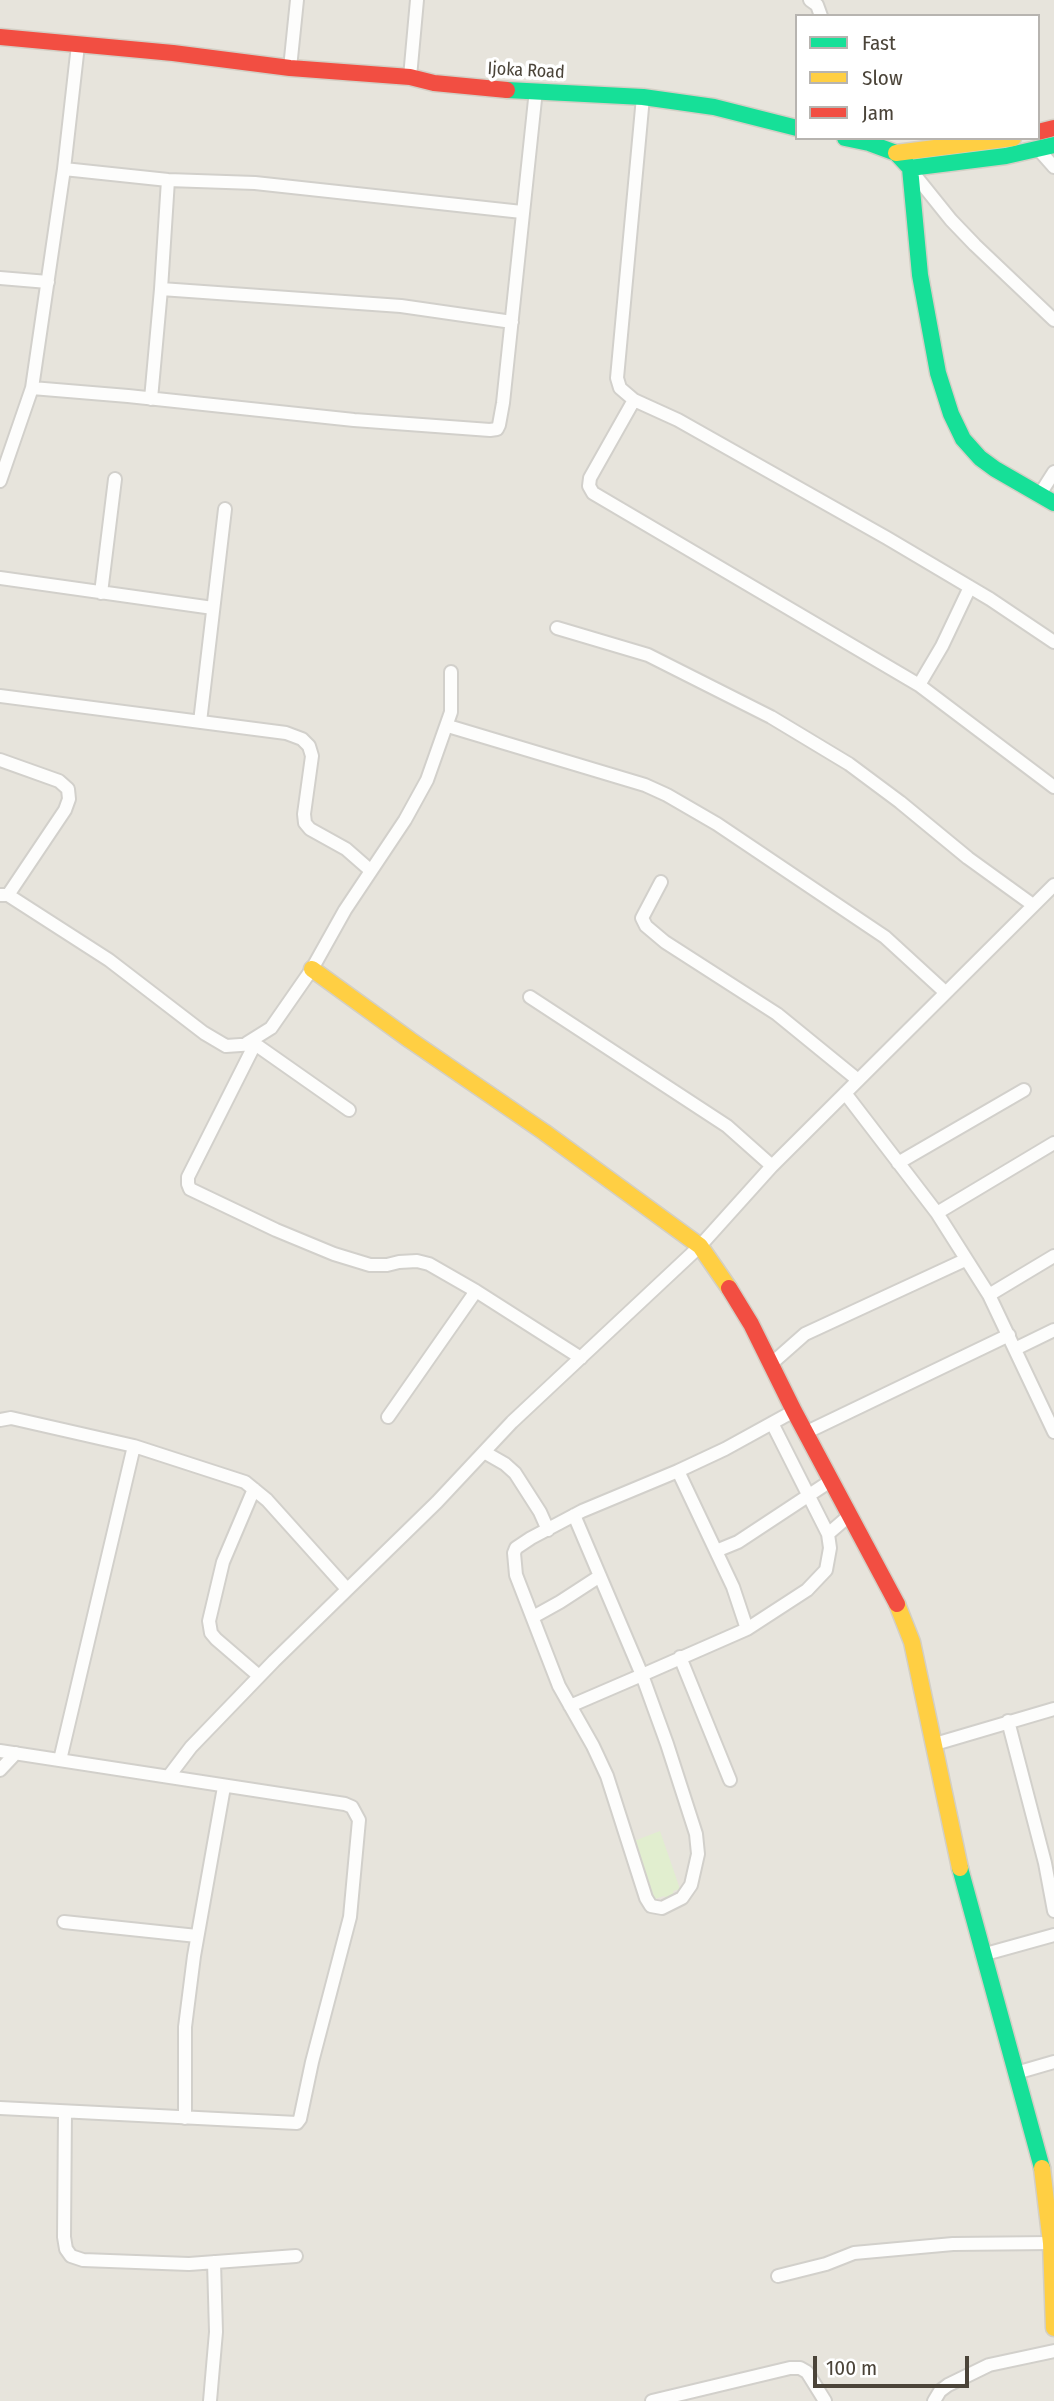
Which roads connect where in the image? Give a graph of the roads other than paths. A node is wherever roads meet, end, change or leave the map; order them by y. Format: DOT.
graph roads {
  1 [pos="297,0"];
  2 [pos="417,0"];
  3 [pos="810,0"];
  4 [pos="820,14"];
  5 [pos="0,37"];
  6 [pos="78,45"];
  7 [pos="290,68"];
  8 [pos="410,77"];
  9 [pos="536,90"];
  10 [pos="643,97"];
  11 [pos="795,127"];
  12 [pos="854,140"];
  13 [pos="997,140"];
  14 [pos="1047,148"];
  15 [pos="896,153"];
  16 [pos="1054,167"];
  17 [pos="909,168"];
  18 [pos="64,169"];
  19 [pos="168,180"];
  20 [pos="522,212"];
  21 [pos="0,278"];
  22 [pos="48,282"];
  23 [pos="161,289"];
  24 [pos="1054,320"];
  25 [pos="512,322"];
  26 [pos="32,388"];
  27 [pos="151,399"];
  28 [pos="634,400"];
  29 [pos="1054,472"];
  30 [pos="115,479"];
  31 [pos="0,481"];
  32 [pos="1047,498"];
  33 [pos="225,509"];
  34 [pos="0,578"];
  35 [pos="970,587"];
  36 [pos="101,593"];
  37 [pos="213,608"];
  38 [pos="557,628"];
  39 [pos="1054,642"];
  40 [pos="451,672"];
  41 [pos="919,685"];
  42 [pos="0,696"];
  43 [pos="200,722"];
  44 [pos="448,726"];
  45 [pos="0,760"];
  46 [pos="1054,787"];
  47 [pos="370,870"];
  48 [pos="662,881"];
  49 [pos="1054,885"];
  50 [pos="4,895"];
  51 [pos="1032,905"];
  52 [pos="320,951"];
  53 [pos="312,969"];
  54 [pos="329,980"];
  55 [pos="945,992"];
  56 [pos="530,997"];
  57 [pos="251,1044"];
  58 [pos="858,1080"];
  59 [pos="1024,1090"];
  60 [pos="845,1093"];
  61 [pos="349,1110"];
  62 [pos="1054,1143"];
  63 [pos="898,1163"];
  64 [pos="772,1166"];
  65 [pos="937,1213"];
  66 [pos="700,1247"];
  67 [pos="1054,1256"];
  68 [pos="965,1260"];
  69 [pos="476,1291"];
  70 [pos="989,1295"];
  71 [pos="1054,1330"];
  72 [pos="1009,1335"];
  73 [pos="1015,1349"];
  74 [pos="580,1358"];
  75 [pos="771,1364"];
  76 [pos="794,1410"];
  77 [pos="388,1417"];
  78 [pos="0,1420"];
  79 [pos="772,1423"];
  80 [pos="807,1432"];
  81 [pos="1054,1433"];
  82 [pos="134,1446"];
  83 [pos="484,1452"];
  84 [pos="678,1471"];
  85 [pos="832,1480"];
  86 [pos="254,1489"];
  87 [pos="808,1495"];
  88 [pos="573,1515"];
  89 [pos="850,1515"];
  90 [pos="548,1530"];
  91 [pos="828,1534"];
  92 [pos="716,1551"];
  93 [pos="600,1576"];
  94 [pos="347,1589"];
  95 [pos="533,1617"];
  96 [pos="747,1629"];
  97 [pos="680,1657"];
  98 [pos="642,1675"];
  99 [pos="259,1676"];
  100 [pos="570,1706"];
  101 [pos="1054,1709"];
  102 [pos="1007,1721"];
  103 [pos="935,1744"];
  104 [pos="0,1751"];
  105 [pos="16,1753"];
  106 [pos="60,1760"];
  107 [pos="0,1770"];
  108 [pos="169,1776"];
  109 [pos="730,1780"];
  110 [pos="223,1787"];
  111 [pos="1054,1911"];
  112 [pos="64,1922"];
  113 [pos="1054,1935"];
  114 [pos="197,1937"];
  115 [pos="982,1955"];
  116 [pos="1054,2062"];
  117 [pos="1016,2073"];
  118 [pos="0,2108"];
  119 [pos="65,2112"];
  120 [pos="185,2118"];
  121 [pos="1049,2173"];
  122 [pos="1051,2243"];
  123 [pos="296,2256"];
  124 [pos="214,2262"];
  125 [pos="778,2276"];
  126 [pos="1054,2326"];
  127 [pos="1054,2351"];
  128 [pos="210,2401"];
  129 [pos="654,2401"];
  130 [pos="825,2401"];
  131 [pos="934,2401"];
  1 -- 7 [label="street"];
  2 -- 8 [label="street"];
  3 -- 4 [label="street"];
  5 -- 6 [label="street, Ijoka Road"];
  6 -- 7 [label="street, Ijoka Road"];
  6 -- 18 [label="street"];
  7 -- 8 [label="street, Ijoka Road"];
  8 -- 9 [label="street, Ijoka Road"];
  9 -- 10 [label="street, Ijoka Road"];
  9 -- 20 [label="street"];
  10 -- 11 [label="street, Ijoka Road"];
  10 -- 28 [label="street"];
  12 -- 15 [label="street"];
  13 -- 15 [label="street"];
  14 -- 16 [label="street"];
  14 -- 17 [label="street"];
  15 -- 17 [label="street"];
  17 -- 24 [label="street"];
  17 -- 32 [label="street"];
  18 -- 19 [label="street"];
  18 -- 22 [label="street"];
  19 -- 20 [label="street"];
  19 -- 23 [label="street"];
  20 -- 25 [label="street"];
  21 -- 22 [label="street"];
  22 -- 26 [label="street"];
  23 -- 25 [label="street"];
  23 -- 27 [label="street"];
  25 -- 27 [label="street"];
  26 -- 27 [label="street"];
  26 -- 31 [label="street"];
  28 -- 35 [label="street"];
  28 -- 41 [label="street"];
  29 -- 32 [label="street"];
  30 -- 36 [label="street"];
  33 -- 37 [label="street"];
  34 -- 36 [label="street"];
  35 -- 39 [label="street"];
  35 -- 41 [label="street"];
  36 -- 37 [label="street"];
  37 -- 43 [label="street"];
  38 -- 51 [label="street"];
  40 -- 44 [label="street"];
  41 -- 46 [label="street"];
  42 -- 43 [label="street"];
  43 -- 47 [label="street"];
  44 -- 47 [label="street"];
  44 -- 55 [label="street"];
  45 -- 50 [label="street"];
  47 -- 52 [label="street"];
  48 -- 58 [label="street"];
  49 -- 51 [label="street"];
  50 -- 57 [label="street"];
  51 -- 55 [label="street"];
  52 -- 53 [label="street"];
  52 -- 54 [label="street"];
  53 -- 54 [label="street"];
  53 -- 57 [label="street"];
  54 -- 66 [label="street"];
  55 -- 58 [label="street"];
  56 -- 64 [label="street"];
  57 -- 61 [label="street"];
  57 -- 69 [label="street"];
  58 -- 60 [label="street"];
  59 -- 63 [label="street"];
  60 -- 63 [label="street"];
  60 -- 64 [label="street"];
  62 -- 65 [label="street"];
  63 -- 65 [label="street"];
  64 -- 66 [label="street"];
  65 -- 68 [label="street"];
  66 -- 74 [label="street"];
  66 -- 75 [label="street"];
  67 -- 70 [label="street"];
  68 -- 70 [label="street"];
  68 -- 75 [label="street"];
  69 -- 74 [label="street"];
  69 -- 77 [label="street"];
  70 -- 72 [label="street"];
  71 -- 73 [label="street"];
  72 -- 73 [label="street"];
  72 -- 80 [label="street"];
  73 -- 81 [label="street"];
  74 -- 83 [label="street"];
  75 -- 76 [label="street"];
  76 -- 79 [label="street"];
  76 -- 80 [label="street"];
  78 -- 82 [label="street"];
  79 -- 84 [label="street"];
  79 -- 87 [label="street"];
  80 -- 85 [label="street"];
  82 -- 86 [label="street"];
  82 -- 106 [label="street"];
  83 -- 90 [label="street"];
  83 -- 94 [label="street"];
  84 -- 88 [label="street"];
  84 -- 92 [label="street"];
  85 -- 87 [label="street"];
  85 -- 89 [label="street"];
  86 -- 94 [label="street"];
  86 -- 99 [label="street"];
  87 -- 91 [label="street"];
  87 -- 92 [label="street"];
  88 -- 90 [label="street"];
  88 -- 93 [label="street"];
  89 -- 91 [label="street"];
  89 -- 103 [label="street"];
  90 -- 95 [label="street"];
  91 -- 96 [label="street"];
  92 -- 96 [label="street"];
  93 -- 95 [label="street"];
  93 -- 98 [label="street"];
  94 -- 99 [label="street"];
  95 -- 100 [label="street"];
  96 -- 97 [label="street"];
  97 -- 98 [label="street"];
  97 -- 109 [label="street"];
  98 -- 100 [label="street"];
  98 -- 100 [label="street"];
  99 -- 108 [label="street"];
  101 -- 102 [label="street"];
  102 -- 103 [label="street"];
  102 -- 111 [label="street"];
  103 -- 115 [label="street"];
  104 -- 105 [label="street"];
  105 -- 106 [label="street"];
  105 -- 107 [label="street"];
  106 -- 108 [label="street"];
  108 -- 110 [label="street"];
  110 -- 114 [label="street"];
  110 -- 120 [label="street"];
  112 -- 114 [label="street"];
  113 -- 115 [label="street"];
  114 -- 120 [label="street"];
  115 -- 117 [label="street"];
  116 -- 117 [label="street"];
  117 -- 121 [label="street"];
  118 -- 119 [label="street"];
  119 -- 120 [label="street"];
  119 -- 124 [label="street"];
  121 -- 122 [label="street"];
  122 -- 125 [label="street"];
  122 -- 126 [label="street"];
  123 -- 124 [label="street"];
  124 -- 128 [label="street"];
  127 -- 131 [label="street"];
  129 -- 130 [label="street"];
}
